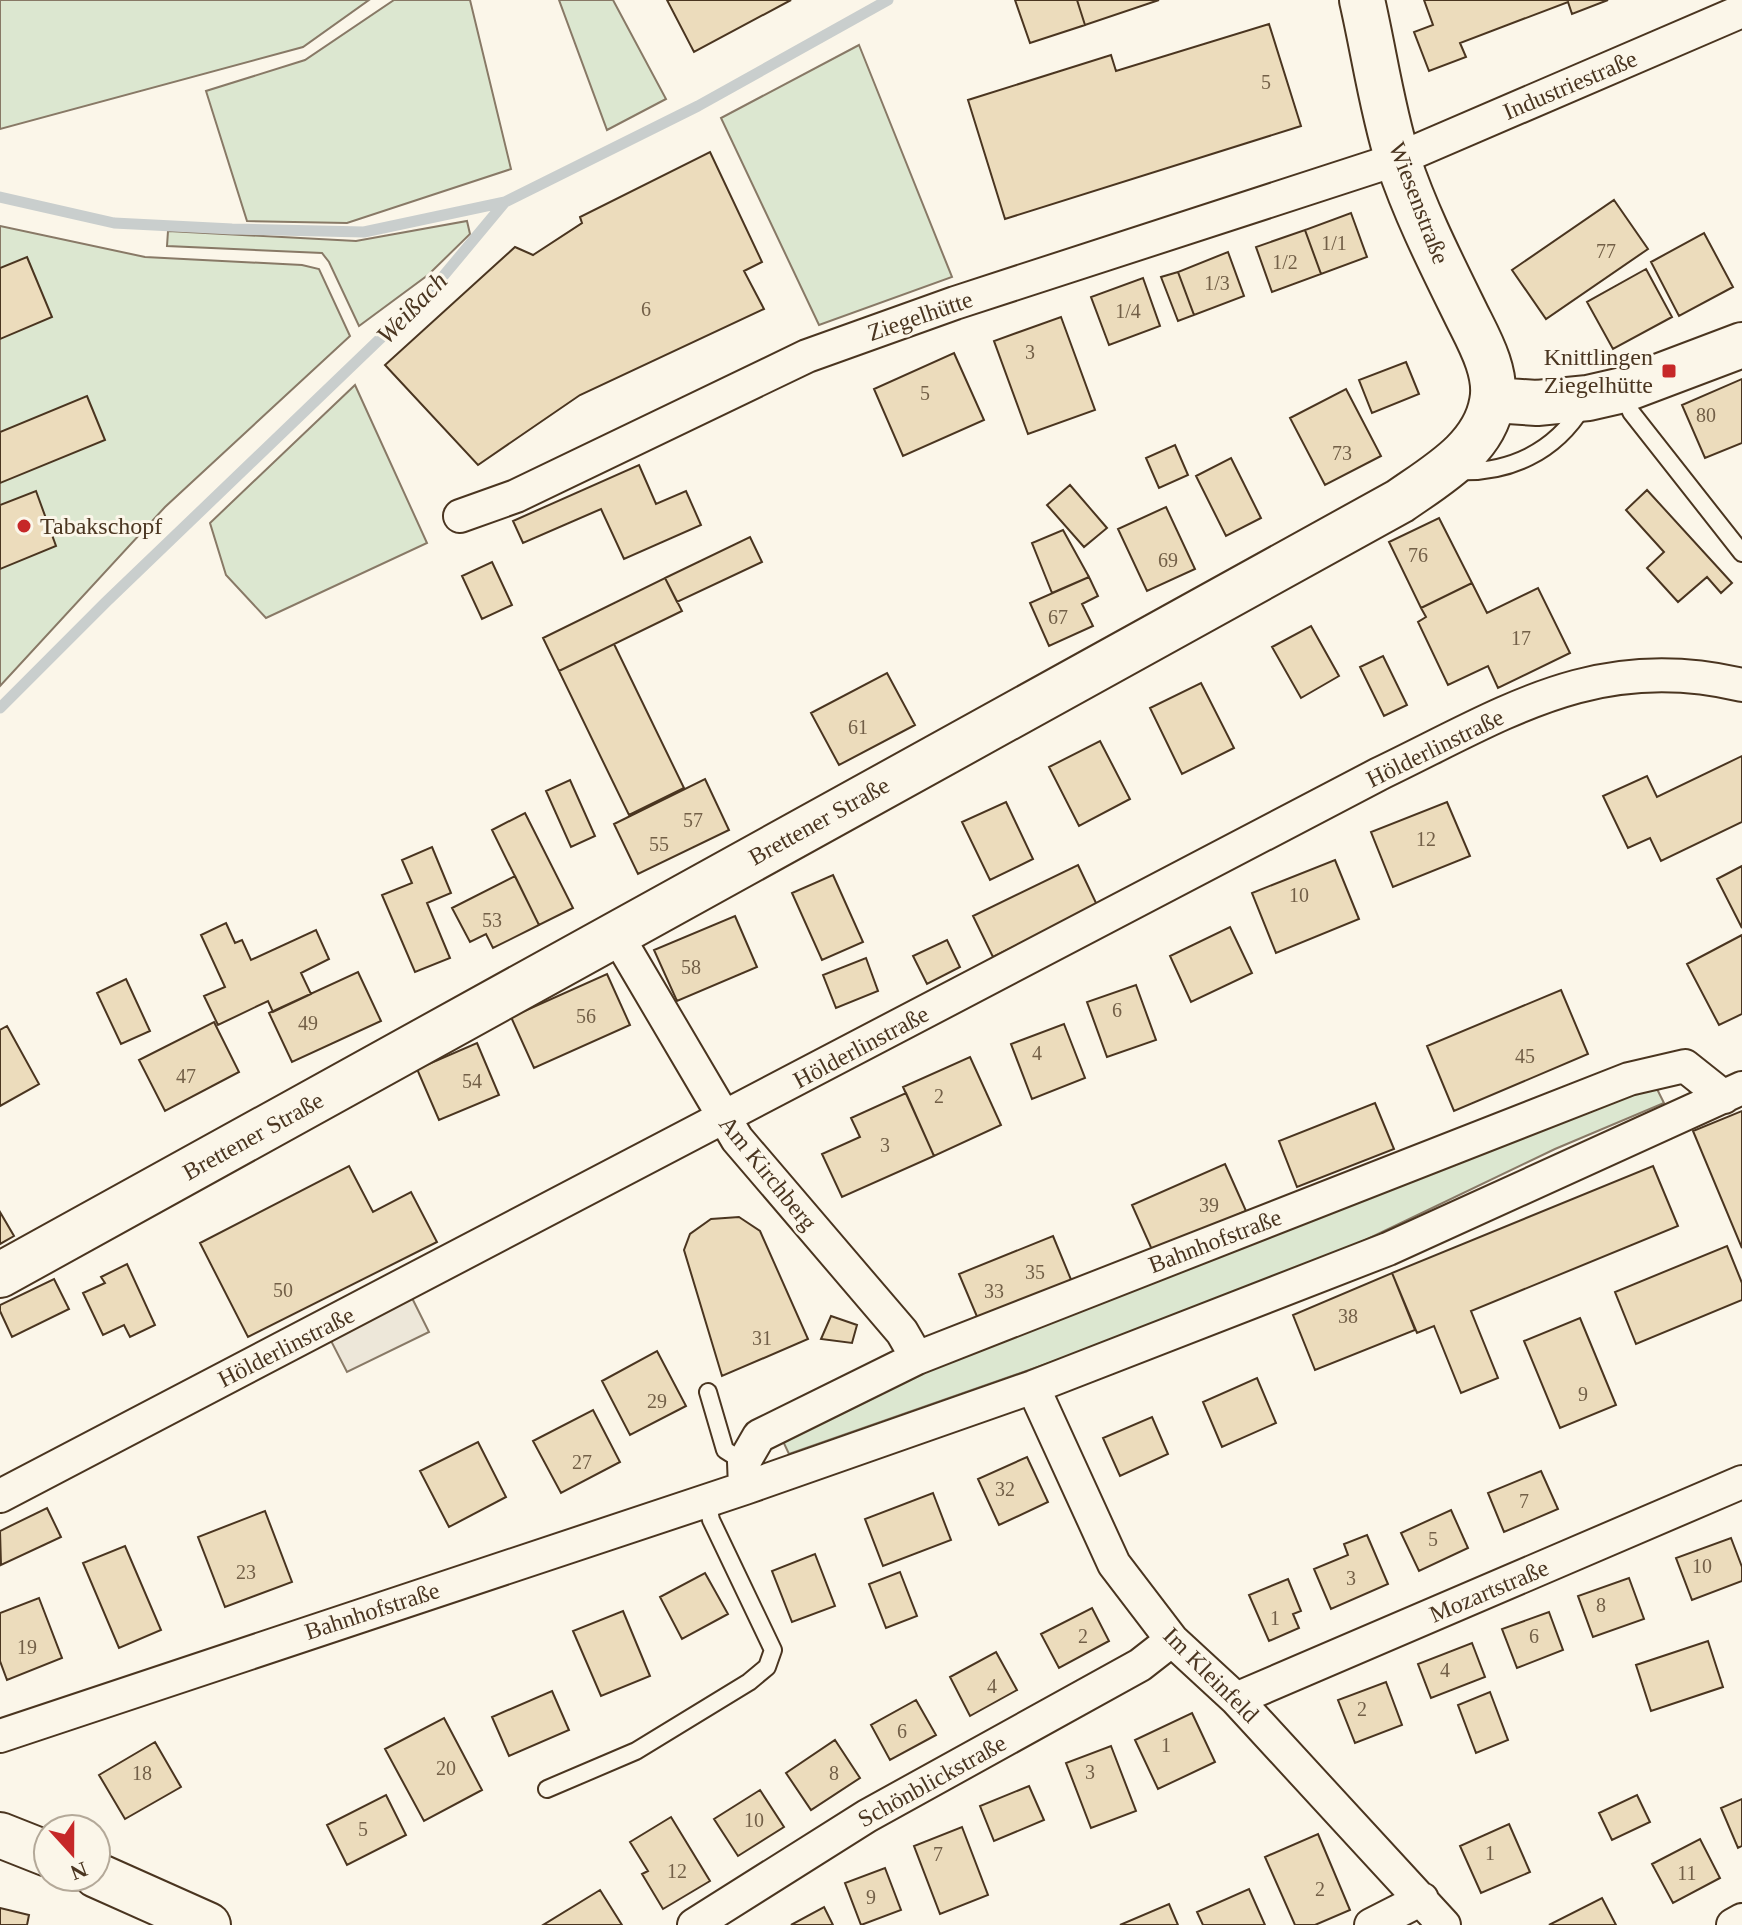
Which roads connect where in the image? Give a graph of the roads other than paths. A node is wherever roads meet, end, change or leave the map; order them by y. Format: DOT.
graph roads {
  1 [pos="1362,0"];
  2 [pos="1742,11"];
  3 [pos="1398,159"];
  4 [pos="1742,345"];
  5 [pos="1605,394"];
  6 [pos="1493,400"];
  7 [pos="1445,470"];
  8 [pos="460,516"];
  9 [pos="1742,553"];
  10 [pos="1742,685"];
  11 [pos="615,932"];
  12 [pos="1733,1093"];
  13 [pos="723,1119"];
  14 [pos="0,1275"];
  15 [pos="917,1358"];
  16 [pos="1033,1387"];
  17 [pos="708,1392"];
  18 [pos="744,1475"];
  19 [pos="1742,1482"];
  20 [pos="0,1496"];
  21 [pos="707,1501"];
  22 [pos="1172,1640"];
  23 [pos="1236,1699"];
  24 [pos="0,1736"];
  25 [pos="547,1789"];
  26 [pos="0,1835"];
  27 [pos="32,1848"];
  28 [pos="112,1882"];
  29 [pos="1422,1899"];
  30 [pos="1742,1920"];
  31 [pos="208,1925"];
  32 [pos="694,1925"];
  33 [pos="1371,1925"];
  34 [pos="1444,1925"];
  35 [pos="1733,1925"];
  1 -- 3 [label="street, Wiesenstraße"];
  2 -- 3 [label="street, Industriestraße"];
  3 -- 6 [label="street, Wiesenstraße"];
  3 -- 8 [label="street, Ziegelhütte"];
  4 -- 5 [label="street"];
  5 -- 6 [label="street"];
  5 -- 7 [label="lane"];
  5 -- 9 [label="lane"];
  6 -- 7 [label="street, Brettener Straße"];
  7 -- 11 [label="street, Brettener Straße"];
  10 -- 13 [label="street, Hölderlinstraße"];
  11 -- 13 [label="street, Am Kirchberg"];
  11 -- 14 [label="street, Brettener Straße"];
  12 -- 15 [label="street, Bahnhofstraße"];
  12 -- 16 [label="street, Bahnhofstraße"];
  13 -- 15 [label="street, Am Kirchberg"];
  13 -- 20 [label="street, Hölderlinstraße"];
  15 -- 18 [label="street, Bahnhofstraße"];
  16 -- 18 [label="street, Bahnhofstraße"];
  16 -- 22 [label="street, Im Kleinfeld"];
  17 -- 18 [label="lane"];
  18 -- 21 [label="street, Bahnhofstraße"];
  19 -- 23 [label="street, Mozartstraße"];
  21 -- 24 [label="street, Bahnhofstraße"];
  21 -- 25 [label="lane"];
  22 -- 23 [label="street, Im Kleinfeld"];
  22 -- 32 [label="street, Schönblickstraße"];
  23 -- 29 [label="street, Im Kleinfeld"];
  26 -- 27 [label="street"];
  28 -- 31 [label="street"];
  29 -- 33 [label="street"];
  29 -- 34 [label="street, Im Kleinfeld"];
  30 -- 35 [label="street"];
}
